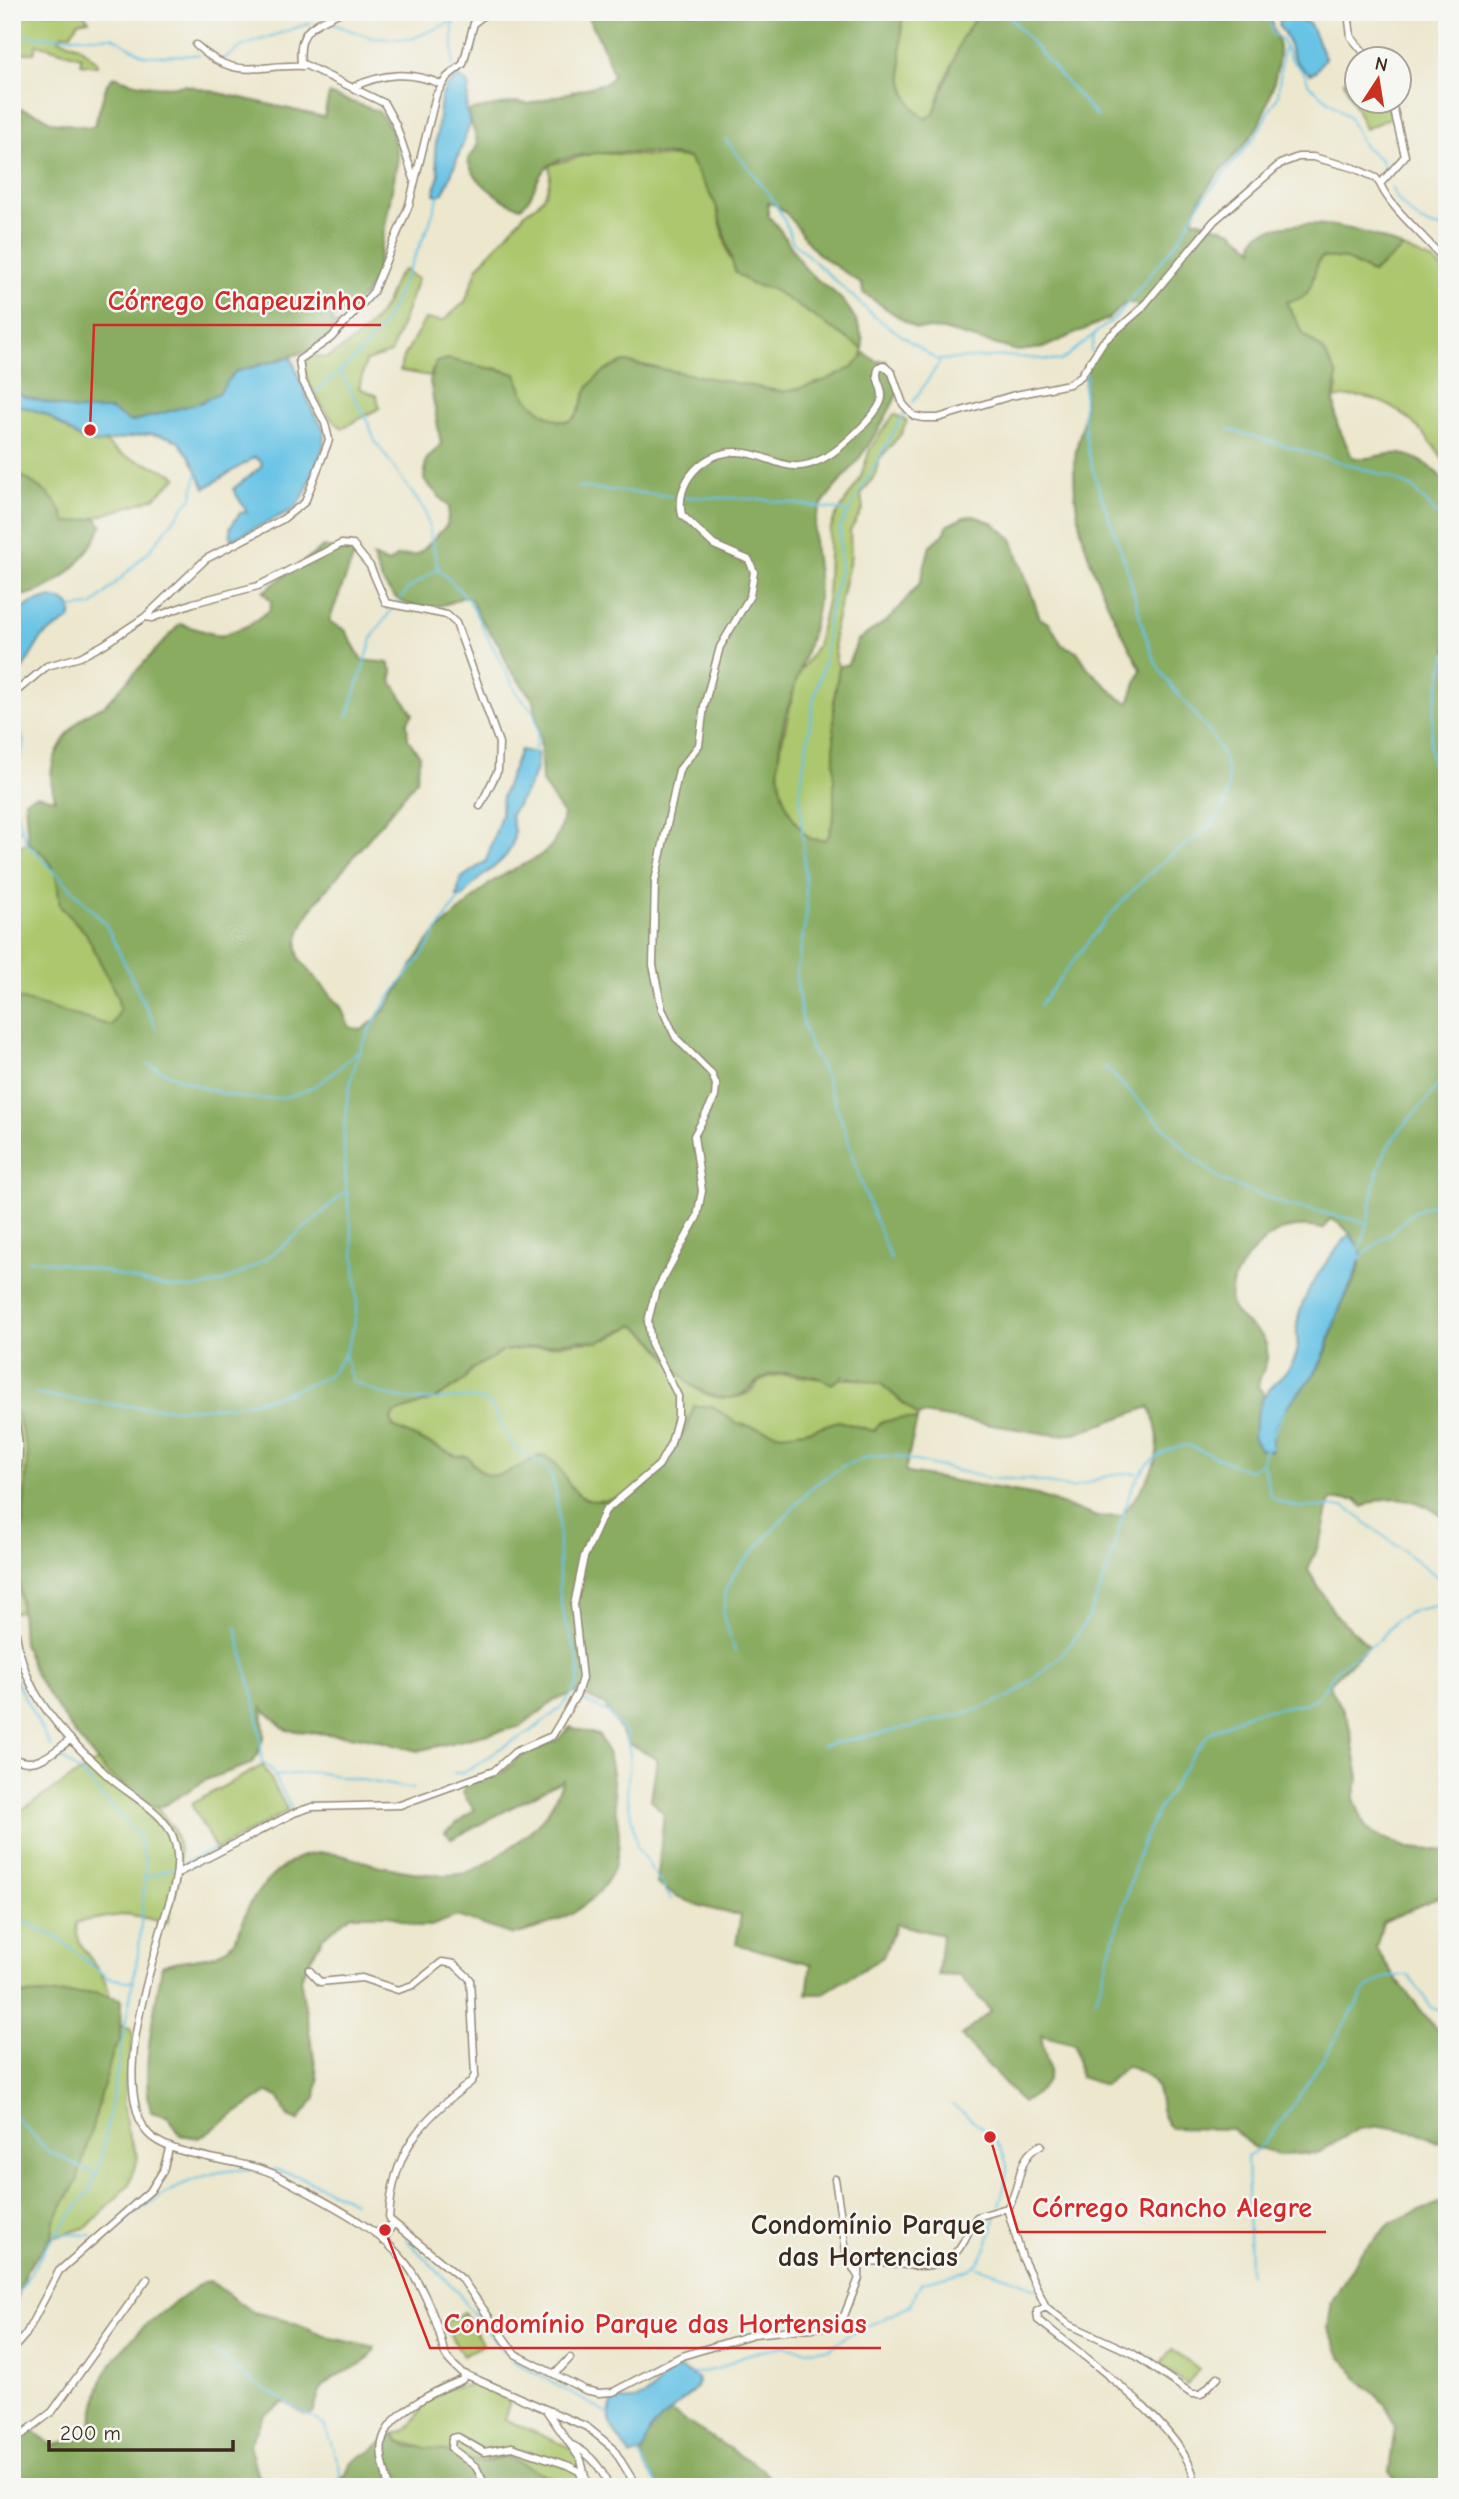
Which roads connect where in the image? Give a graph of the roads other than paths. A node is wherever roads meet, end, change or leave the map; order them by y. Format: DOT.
graph roads {
  1 [pos="341,12"];
  2 [pos="488,12"];
  3 [pos="1348,12"];
  4 [pos="196,46"];
  5 [pos="1358,46"];
  6 [pos="303,66"];
  7 [pos="441,84"];
  8 [pos="353,87"];
  9 [pos="1395,116"];
  10 [pos="415,182"];
  11 [pos="1380,184"];
  12 [pos="1447,264"];
  13 [pos="145,617"];
  14 [pos="12,695"];
  15 [pos="480,806"];
  16 [pos="12,1409"];
  17 [pos="70,1740"];
  18 [pos="12,1757"];
  19 [pos="178,1873"];
  20 [pos="309,1970"];
  21 [pos="1041,2145"];
  22 [pos="169,2149"];
  23 [pos="835,2179"];
  24 [pos="1007,2208"];
  25 [pos="393,2224"];
  26 [pos="375,2233"];
  27 [pos="383,2241"];
  28 [pos="859,2278"];
  29 [pos="147,2279"];
  30 [pos="1046,2307"];
  31 [pos="12,2350"];
  32 [pos="570,2358"];
  33 [pos="555,2374"];
  34 [pos="465,2375"];
  35 [pos="1218,2377"];
  36 [pos="545,2409"];
  37 [pos="12,2442"];
  38 [pos="569,2443"];
  39 [pos="586,2486"];
  40 [pos="388,2487"];
  41 [pos="486,2487"];
  42 [pos="608,2487"];
  43 [pos="637,2487"];
  44 [pos="1195,2487"];
  1 -- 6 [label="street"];
  2 -- 7 [label="street"];
  3 -- 5 [label="street"];
  4 -- 6 [label="street"];
  6 -- 8 [label="street"];
  7 -- 8 [label="street"];
  7 -- 10 [label="street"];
  8 -- 10 [label="street"];
  9 -- 11 [label="street"];
  10 -- 13 [label="street"];
  11 -- 12 [label="street"];
  11 -- 19 [label="street"];
  13 -- 14 [label="street"];
  13 -- 15 [label="street"];
  16 -- 17 [label="street"];
  17 -- 18 [label="street"];
  17 -- 19 [label="street"];
  19 -- 22 [label="street"];
  20 -- 25 [label="street"];
  21 -- 24 [label="street"];
  22 -- 26 [label="street"];
  22 -- 31 [label="street"];
  23 -- 28 [label="street"];
  24 -- 28 [label="street"];
  24 -- 30 [label="street"];
  25 -- 26 [label="street"];
  25 -- 27 [label="street"];
  25 -- 33 [label="street"];
  26 -- 27 [label="street"];
  27 -- 34 [label="street"];
  28 -- 33 [label="street"];
  29 -- 37 [label="street"];
  30 -- 35 [label="street"];
  30 -- 44 [label="street"];
  32 -- 33 [label="street"];
  34 -- 36 [label="street"];
  34 -- 40 [label="street"];
  36 -- 38 [label="street"];
  36 -- 43 [label="street"];
  38 -- 39 [label="street"];
  38 -- 42 [label="street"];
  39 -- 41 [label="street"];
}
